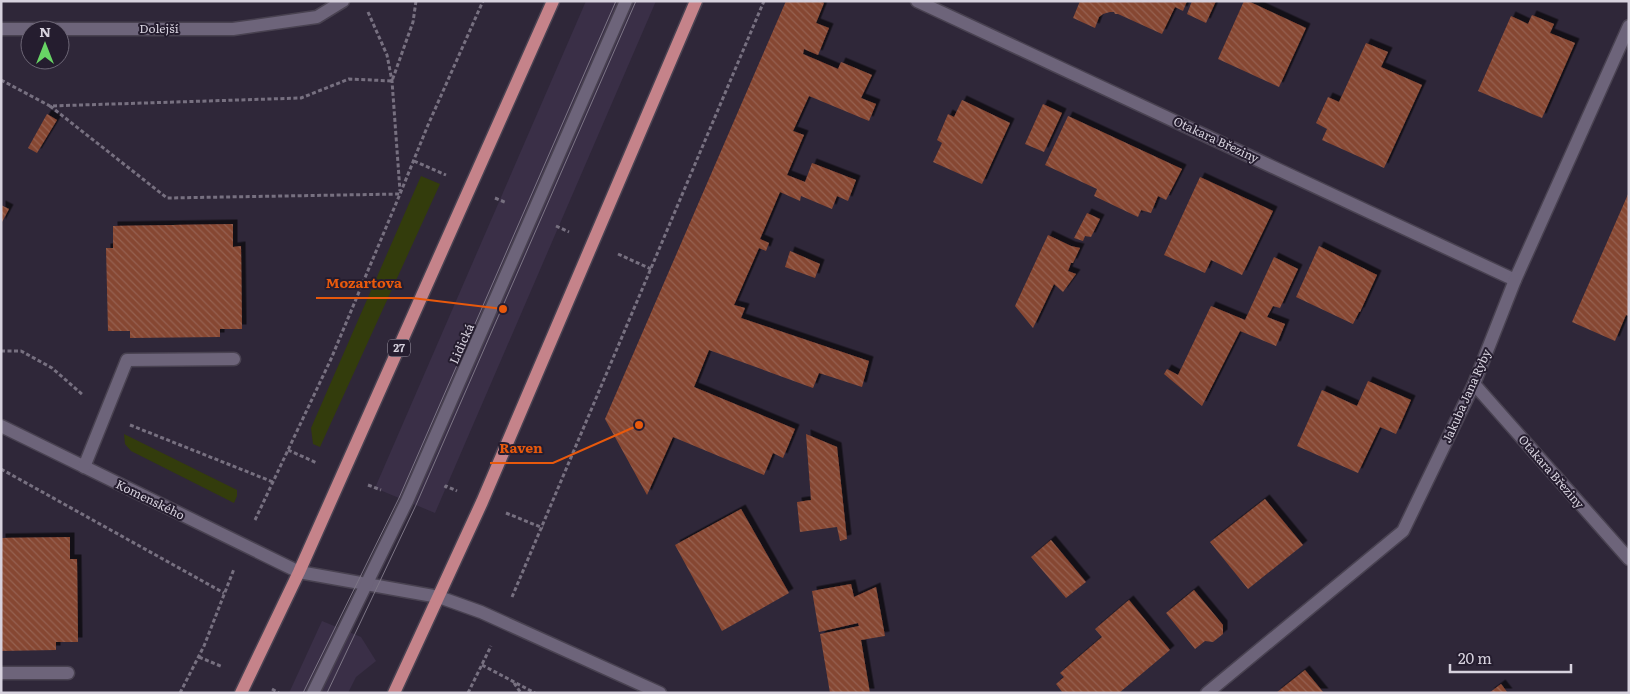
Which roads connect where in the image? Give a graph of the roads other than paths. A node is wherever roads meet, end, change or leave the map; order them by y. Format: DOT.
graph roads {
  1 [pos="344,1"];
  2 [pos="553,1"];
  3 [pos="626,1"];
  4 [pos="696,1"];
  5 [pos="917,1"];
  6 [pos="1629,26"];
  7 [pos="1,29"];
  8 [pos="1515,280"];
  9 [pos="234,359"];
  10 [pos="1474,384"];
  11 [pos="1,426"];
  12 [pos="84,467"];
  13 [pos="1629,559"];
  14 [pos="299,572"];
  15 [pos="367,584"];
  16 [pos="439,597"];
  17 [pos="1,673"];
  18 [pos="68,673"];
  19 [pos="241,693"];
  20 [pos="313,693"];
  21 [pos="394,693"];
  22 [pos="660,693"];
  23 [pos="1207,693"];
  1 -- 7 [label="street, Dolejší"];
  2 -- 14 [label="main road, 27"];
  3 -- 15 [label="street, Lidická"];
  4 -- 16 [label="main road"];
  5 -- 8 [label="street, Otakara Březiny"];
  6 -- 8 [label="street, Jakuba Jana Ryby"];
  8 -- 10 [label="street, Jakuba Jana Ryby"];
  9 -- 12 [label="street"];
  10 -- 13 [label="street, Otakara Březiny"];
  10 -- 23 [label="street, Jakuba Jana Ryby"];
  11 -- 12 [label="street, Komenského"];
  12 -- 14 [label="street, Komenského"];
  14 -- 15 [label="street, Komenského"];
  14 -- 19 [label="main road, 27"];
  15 -- 16 [label="street, Komenského"];
  15 -- 20 [label="street, Lidická"];
  16 -- 21 [label="main road"];
  16 -- 22 [label="street, Komenského"];
  17 -- 18 [label="street"];
}
